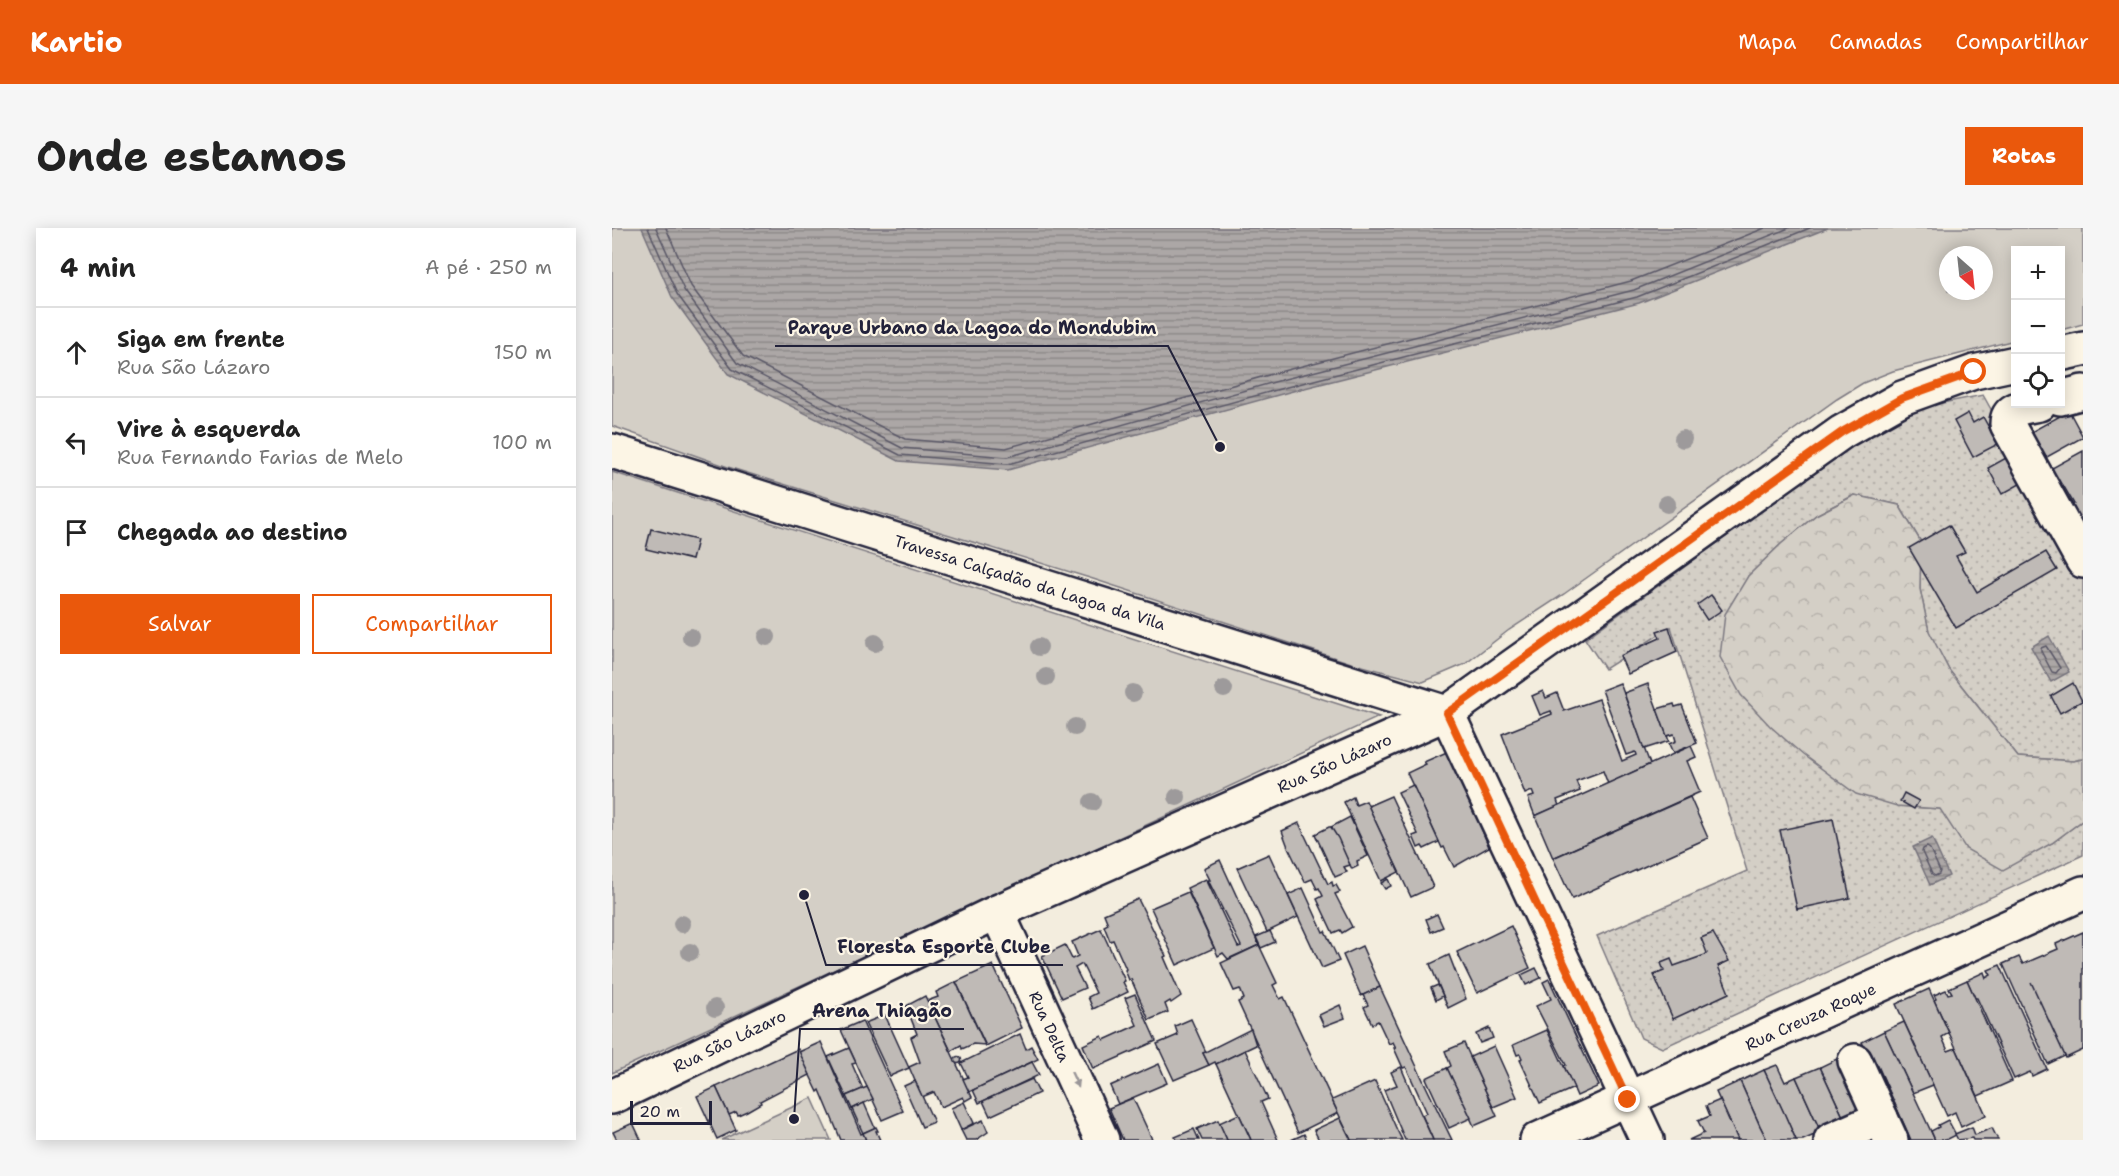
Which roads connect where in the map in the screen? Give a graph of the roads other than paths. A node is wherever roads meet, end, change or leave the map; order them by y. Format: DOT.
graph roads {
  1 [pos="2083,349"];
  2 [pos="2065,353"];
  3 [pos="2011,364"];
  4 [pos="2083,392"];
  5 [pos="2065,397"];
  6 [pos="2022,408"];
  7 [pos="612,452"];
  8 [pos="2083,561"];
  9 [pos="1447,713"];
  10 [pos="2083,892"];
  11 [pos="997,912"];
  12 [pos="1855,1061"];
  13 [pos="612,1096"];
  14 [pos="1628,1100"];
  15 [pos="1886,1129"];
  16 [pos="1102,1140"];
  17 [pos="1537,1140"];
  18 [pos="1647,1140"];
  19 [pos="1831,1140"];
  1 -- 2 [label="street"];
  3 -- 9 [label="street, Rua São Lázaro"];
  4 -- 5 [label="street"];
  6 -- 8 [label="street"];
  7 -- 9 [label="street, Travessa Calçadão da Lagoa da Vila"];
  9 -- 11 [label="street, Rua São Lázaro"];
  9 -- 14 [label="street"];
  10 -- 14 [label="street, Rua Creuza Roque"];
  11 -- 13 [label="street, Rua São Lázaro"];
  11 -- 16 [label="street, Rua Delta, one-way"];
  12 -- 15 [label="street"];
  14 -- 17 [label="street, Rua Creuza Roque"];
  14 -- 18 [label="street"];
  15 -- 19 [label="street"];
}
